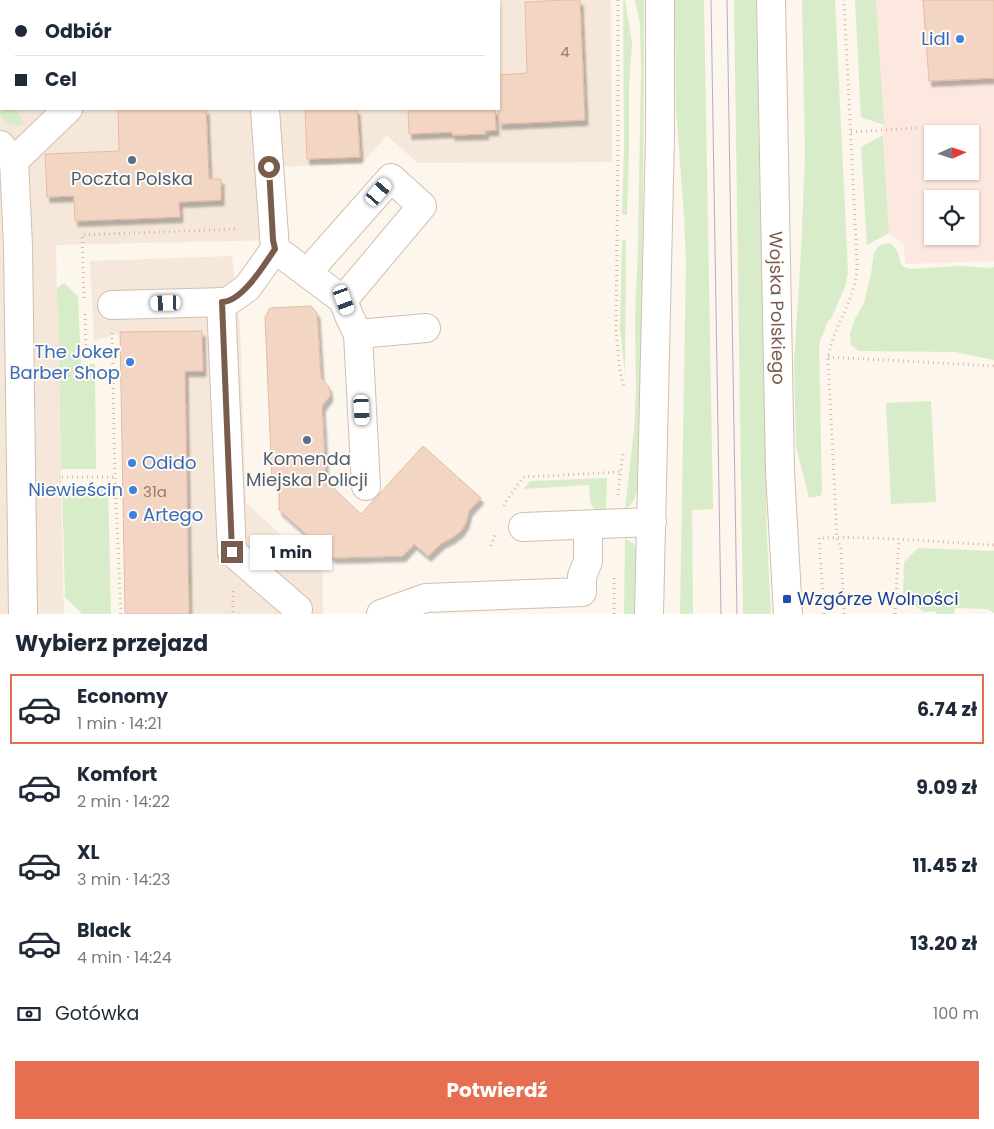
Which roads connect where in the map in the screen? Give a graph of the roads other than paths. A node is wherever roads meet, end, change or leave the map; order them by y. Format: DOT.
graph roads {
  1 [pos="660,0"];
  2 [pos="772,3"];
  3 [pos="67,110"];
  4 [pos="265,110"];
  5 [pos="7,153"];
  6 [pos="9,247"];
  7 [pos="275,249"];
  8 [pos="307,273"];
  9 [pos="344,300"];
  10 [pos="222,302"];
  11 [pos="112,305"];
  12 [pos="426,328"];
  13 [pos="358,334"];
  14 [pos="366,486"];
  15 [pos="507,522"];
  16 [pos="652,522"];
  17 [pos="588,525"];
  18 [pos="298,609"];
  19 [pos="23,614"];
  20 [pos="381,614"];
  21 [pos="649,614"];
  22 [pos="788,614"];
  1 -- 16 [label="street"];
  2 -- 22 [label="street, Wojska Polskiego"];
  3 -- 5 [label="street"];
  4 -- 7 [label="street"];
  5 -- 6 [label="street"];
  6 -- 19 [label="street"];
  7 -- 8 [label="street"];
  7 -- 10 [label="street"];
  8 -- 9 [label="street"];
  8 -- 9 [label="street"];
  9 -- 13 [label="street"];
  10 -- 11 [label="street"];
  10 -- 18 [label="street"];
  12 -- 13 [label="street"];
  13 -- 14 [label="street"];
  15 -- 17 [label="street"];
  16 -- 17 [label="street"];
  16 -- 21 [label="street"];
  17 -- 20 [label="street"];
}
